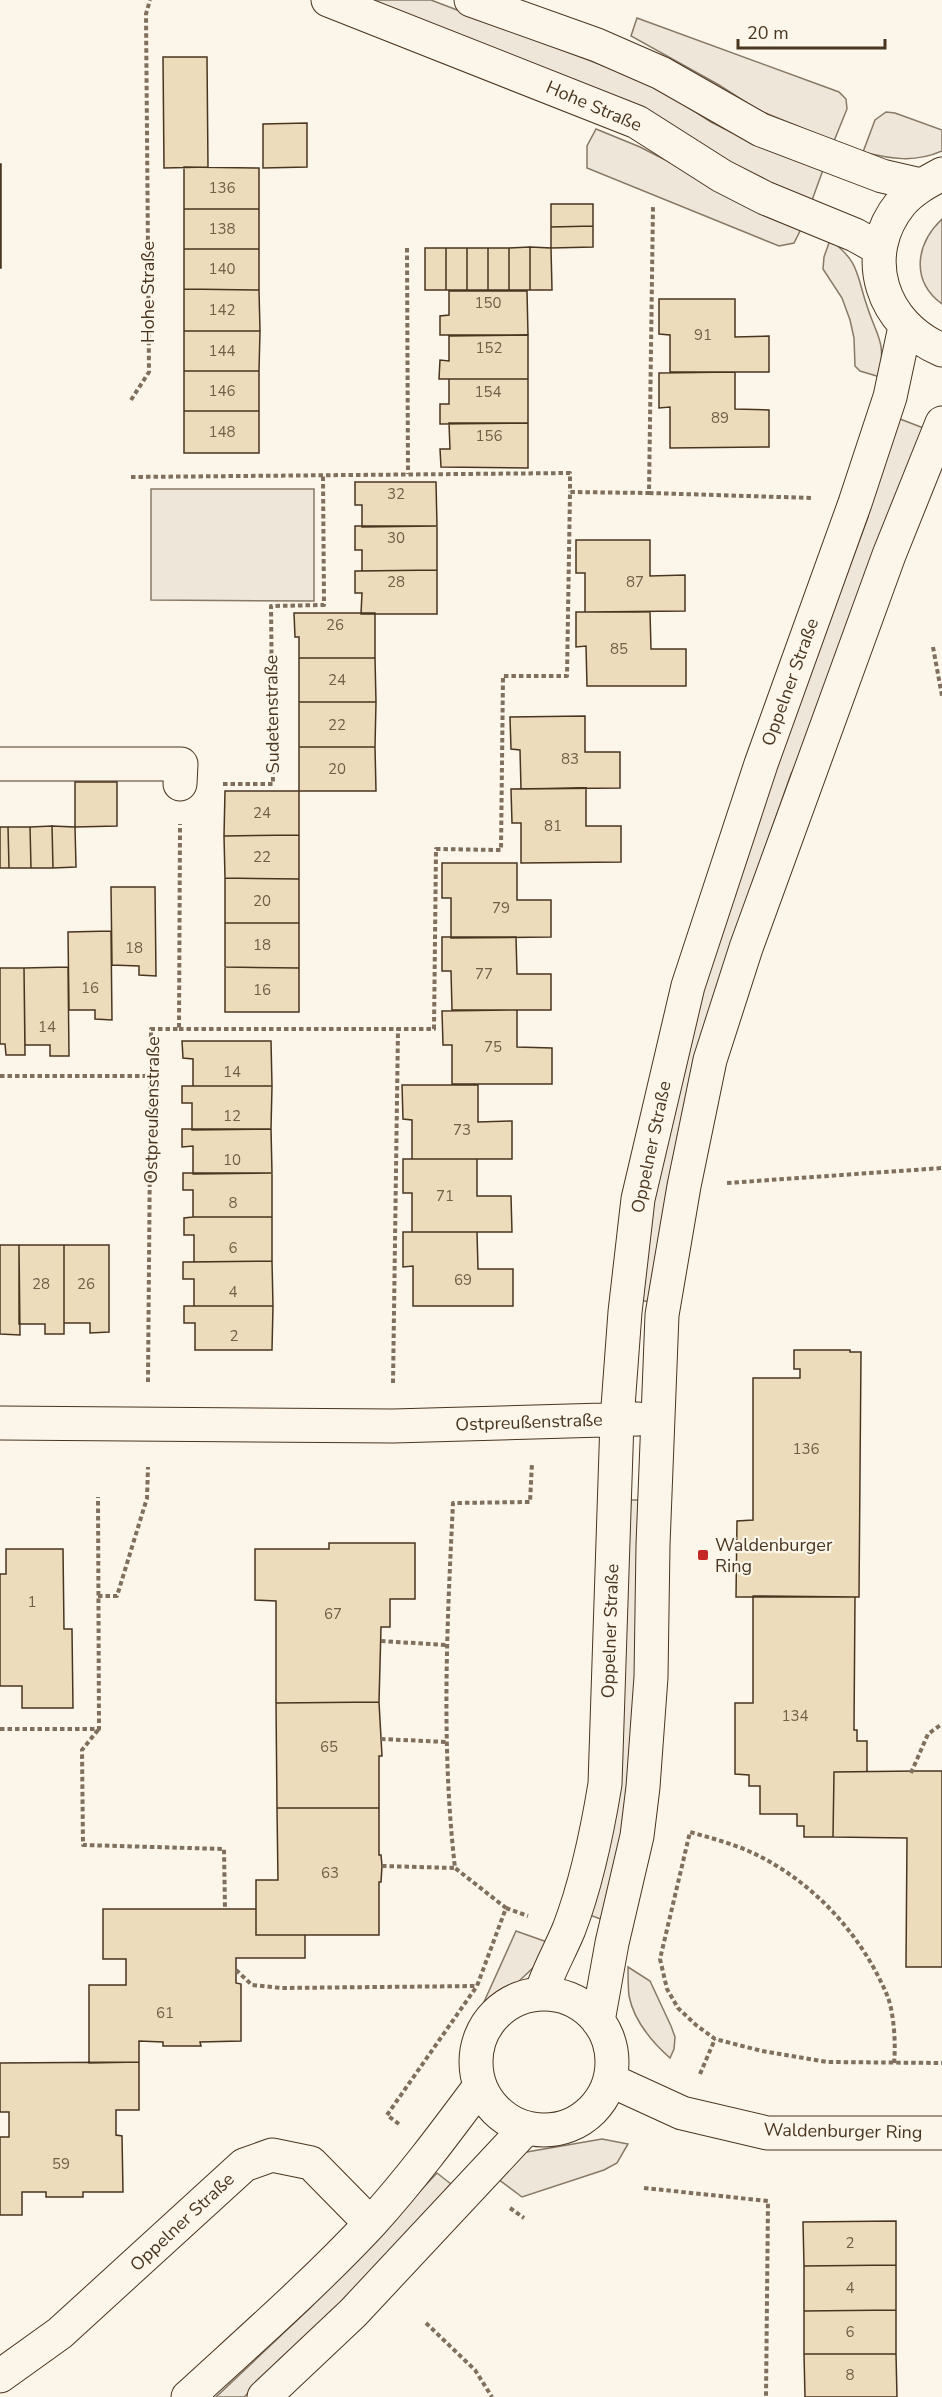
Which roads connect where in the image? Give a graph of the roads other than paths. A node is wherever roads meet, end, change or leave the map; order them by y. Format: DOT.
graph roads {
  1 [pos="328,0"];
  2 [pos="471,0"];
  3 [pos="931,180"];
  4 [pos="880,249"];
  5 [pos="905,327"];
  6 [pos="942,350"];
  7 [pos="942,423"];
  8 [pos="0,764"];
  9 [pos="180,784"];
  10 [pos="658,1418"];
  11 [pos="617,1420"];
  12 [pos="0,1423"];
  13 [pos="542,1994"];
  14 [pos="598,2021"];
  15 [pos="610,2080"];
  16 [pos="480,2086"];
  17 [pos="526,2128"];
  18 [pos="942,2133"];
  19 [pos="370,2223"];
  20 [pos="0,2376"];
  21 [pos="188,2397"];
  22 [pos="264,2397"];
  1 -- 4 [label="street, Hohe Straße"];
  2 -- 3 [label="street"];
  3 -- 4 [label="street"];
  4 -- 5 [label="street"];
  5 -- 6 [label="street"];
  5 -- 11 [label="street, Oppelner Straße"];
  7 -- 10 [label="street"];
  8 -- 9 [label="street"];
  10 -- 11 [label="street, Ostpreußenstraße"];
  10 -- 14 [label="street"];
  11 -- 12 [label="street, Ostpreußenstraße"];
  11 -- 13 [label="street, Oppelner Straße"];
  13 -- 14 [label="street"];
  13 -- 16 [label="street"];
  14 -- 15 [label="street"];
  15 -- 17 [label="street"];
  15 -- 18 [label="street, Waldenburger Ring"];
  16 -- 17 [label="street"];
  16 -- 19 [label="street"];
  17 -- 22 [label="street"];
  19 -- 20 [label="street, Oppelner Straße"];
  19 -- 21 [label="street"];
}
